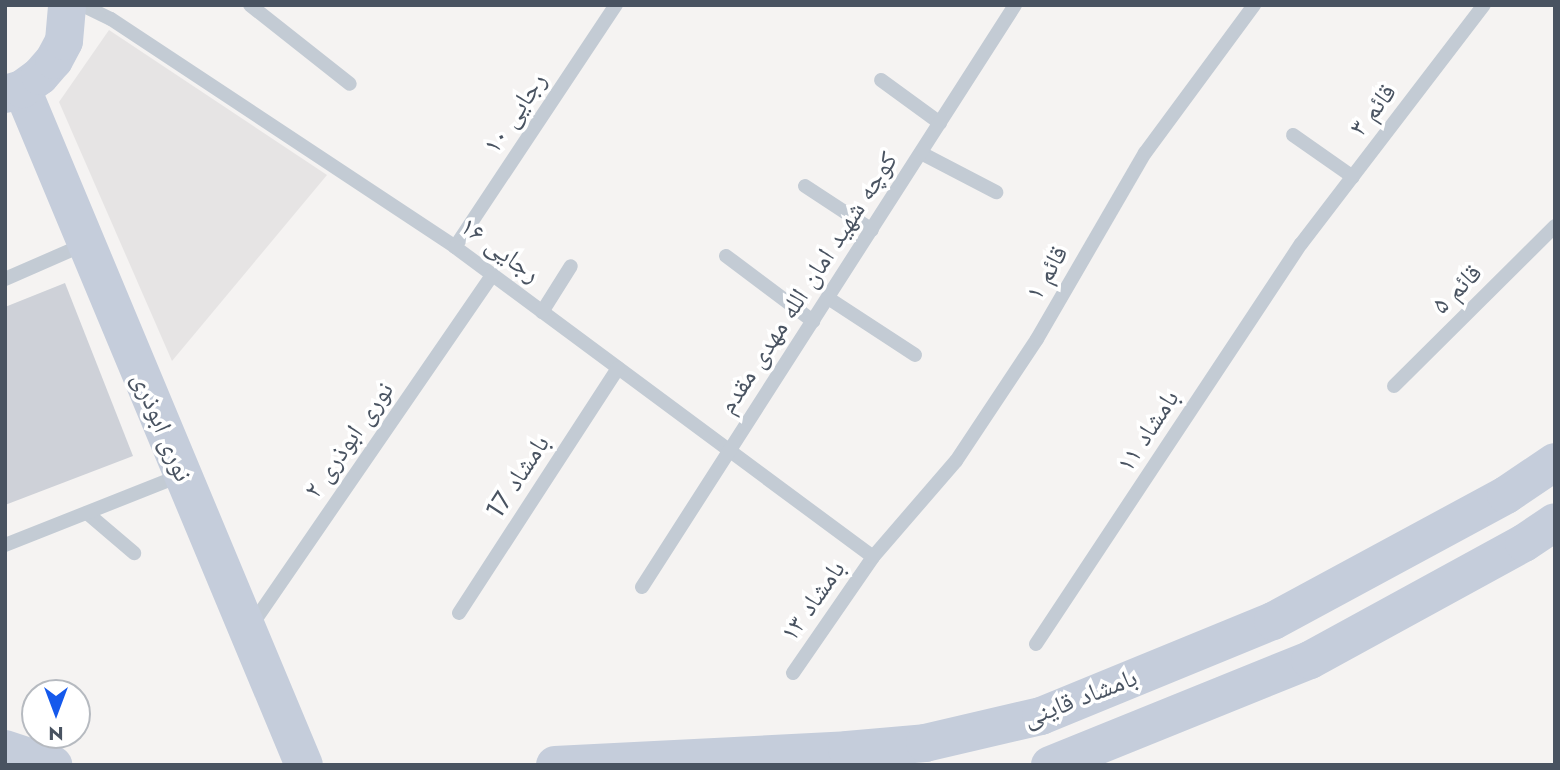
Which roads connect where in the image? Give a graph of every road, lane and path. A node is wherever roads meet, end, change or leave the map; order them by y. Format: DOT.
graph roads {
  1 [pos="67,5"];
  2 [pos="82,5"];
  3 [pos="250,5"];
  4 [pos="616,5"];
  5 [pos="1015,5"];
  6 [pos="1254,5"];
  7 [pos="1484,5"];
  8 [pos="881,80"];
  9 [pos="351,85"];
  10 [pos="14,91"];
  11 [pos="940,122"];
  12 [pos="1293,135"];
  13 [pos="921,153"];
  14 [pos="1353,177"];
  15 [pos="805,186"];
  16 [pos="996,192"];
  17 [pos="1555,226"];
  18 [pos="872,230"];
  19 [pos="86,243"];
  20 [pos="1301,244"];
  21 [pos="454,247"];
  22 [pos="726,256"];
  23 [pos="571,266"];
  24 [pos="492,275"];
  25 [pos="5,279"];
  26 [pos="828,298"];
  27 [pos="542,312"];
  28 [pos="813,321"];
  29 [pos="915,355"];
  30 [pos="618,368"];
  31 [pos="1394,386"];
  32 [pos="729,450"];
  33 [pos="1555,462"];
  34 [pos="182,475"];
  35 [pos="87,513"];
  36 [pos="1555,522"];
  37 [pos="5,545"];
  38 [pos="134,553"];
  39 [pos="873,557"];
  40 [pos="642,587"];
  41 [pos="459,612"];
  42 [pos="247,632"];
  43 [pos="1036,644"];
  44 [pos="793,673"];
  45 [pos="5,749"];
  46 [pos="52,765"];
  47 [pos="304,765"];
  48 [pos="555,765"];
  49 [pos="1050,765"];
  1 -- 10 [label="main road"];
  2 -- 21 [label="lane, رجایی ۱۶"];
  3 -- 9 [label="lane"];
  4 -- 21 [label="lane, رجایی ۱۰"];
  5 -- 11 [label="lane, کوچه شهید امان الله مهدی مقدم"];
  6 -- 39 [label="lane, قائم ۱"];
  7 -- 14 [label="lane, قائم ۳"];
  8 -- 11 [label="lane"];
  10 -- 19 [label="main road, نوری ابوذری"];
  11 -- 13 [label="lane, کوچه شهید امان الله مهدی مقدم"];
  12 -- 14 [label="lane"];
  13 -- 16 [label="lane"];
  13 -- 18 [label="lane, کوچه شهید امان الله مهدی مقدم"];
  14 -- 20 [label="lane, قائم ۳"];
  15 -- 18 [label="lane"];
  17 -- 31 [label="lane, قائم ۵"];
  18 -- 26 [label="lane, کوچه شهید امان الله مهدی مقدم"];
  19 -- 25 [label="lane"];
  19 -- 34 [label="main road, نوری ابوذری"];
  20 -- 43 [label="lane, بامشاد ۱۱"];
  21 -- 24 [label="lane, رجایی ۱۶"];
  22 -- 28 [label="lane"];
  23 -- 27 [label="lane"];
  24 -- 27 [label="lane, رجایی ۱۶"];
  24 -- 42 [label="lane, نوری ابوذری ۲"];
  26 -- 28 [label="lane, کوچه شهید امان الله مهدی مقدم"];
  26 -- 29 [label="lane"];
  27 -- 30 [label="lane, رجایی ۱۶"];
  28 -- 32 [label="lane, کوچه شهید امان الله مهدی مقدم"];
  30 -- 32 [label="lane, رجایی ۱۶"];
  30 -- 41 [label="lane, بامشاد 17"];
  32 -- 39 [label="lane, رجایی ۱۶"];
  32 -- 40 [label="lane, کوچه شهید امان الله مهدی مقدم"];
  33 -- 48 [label="main road, بامشاد قاینی"];
  34 -- 35 [label="lane"];
  34 -- 42 [label="main road, نوری ابوذری"];
  35 -- 37 [label="lane"];
  35 -- 38 [label="lane"];
  36 -- 49 [label="main road, بامشاد قاینی"];
  39 -- 44 [label="lane, بامشاد ۱۳"];
  42 -- 47 [label="main road, نوری ابوذری"];
  45 -- 46 [label="main road"];
}
